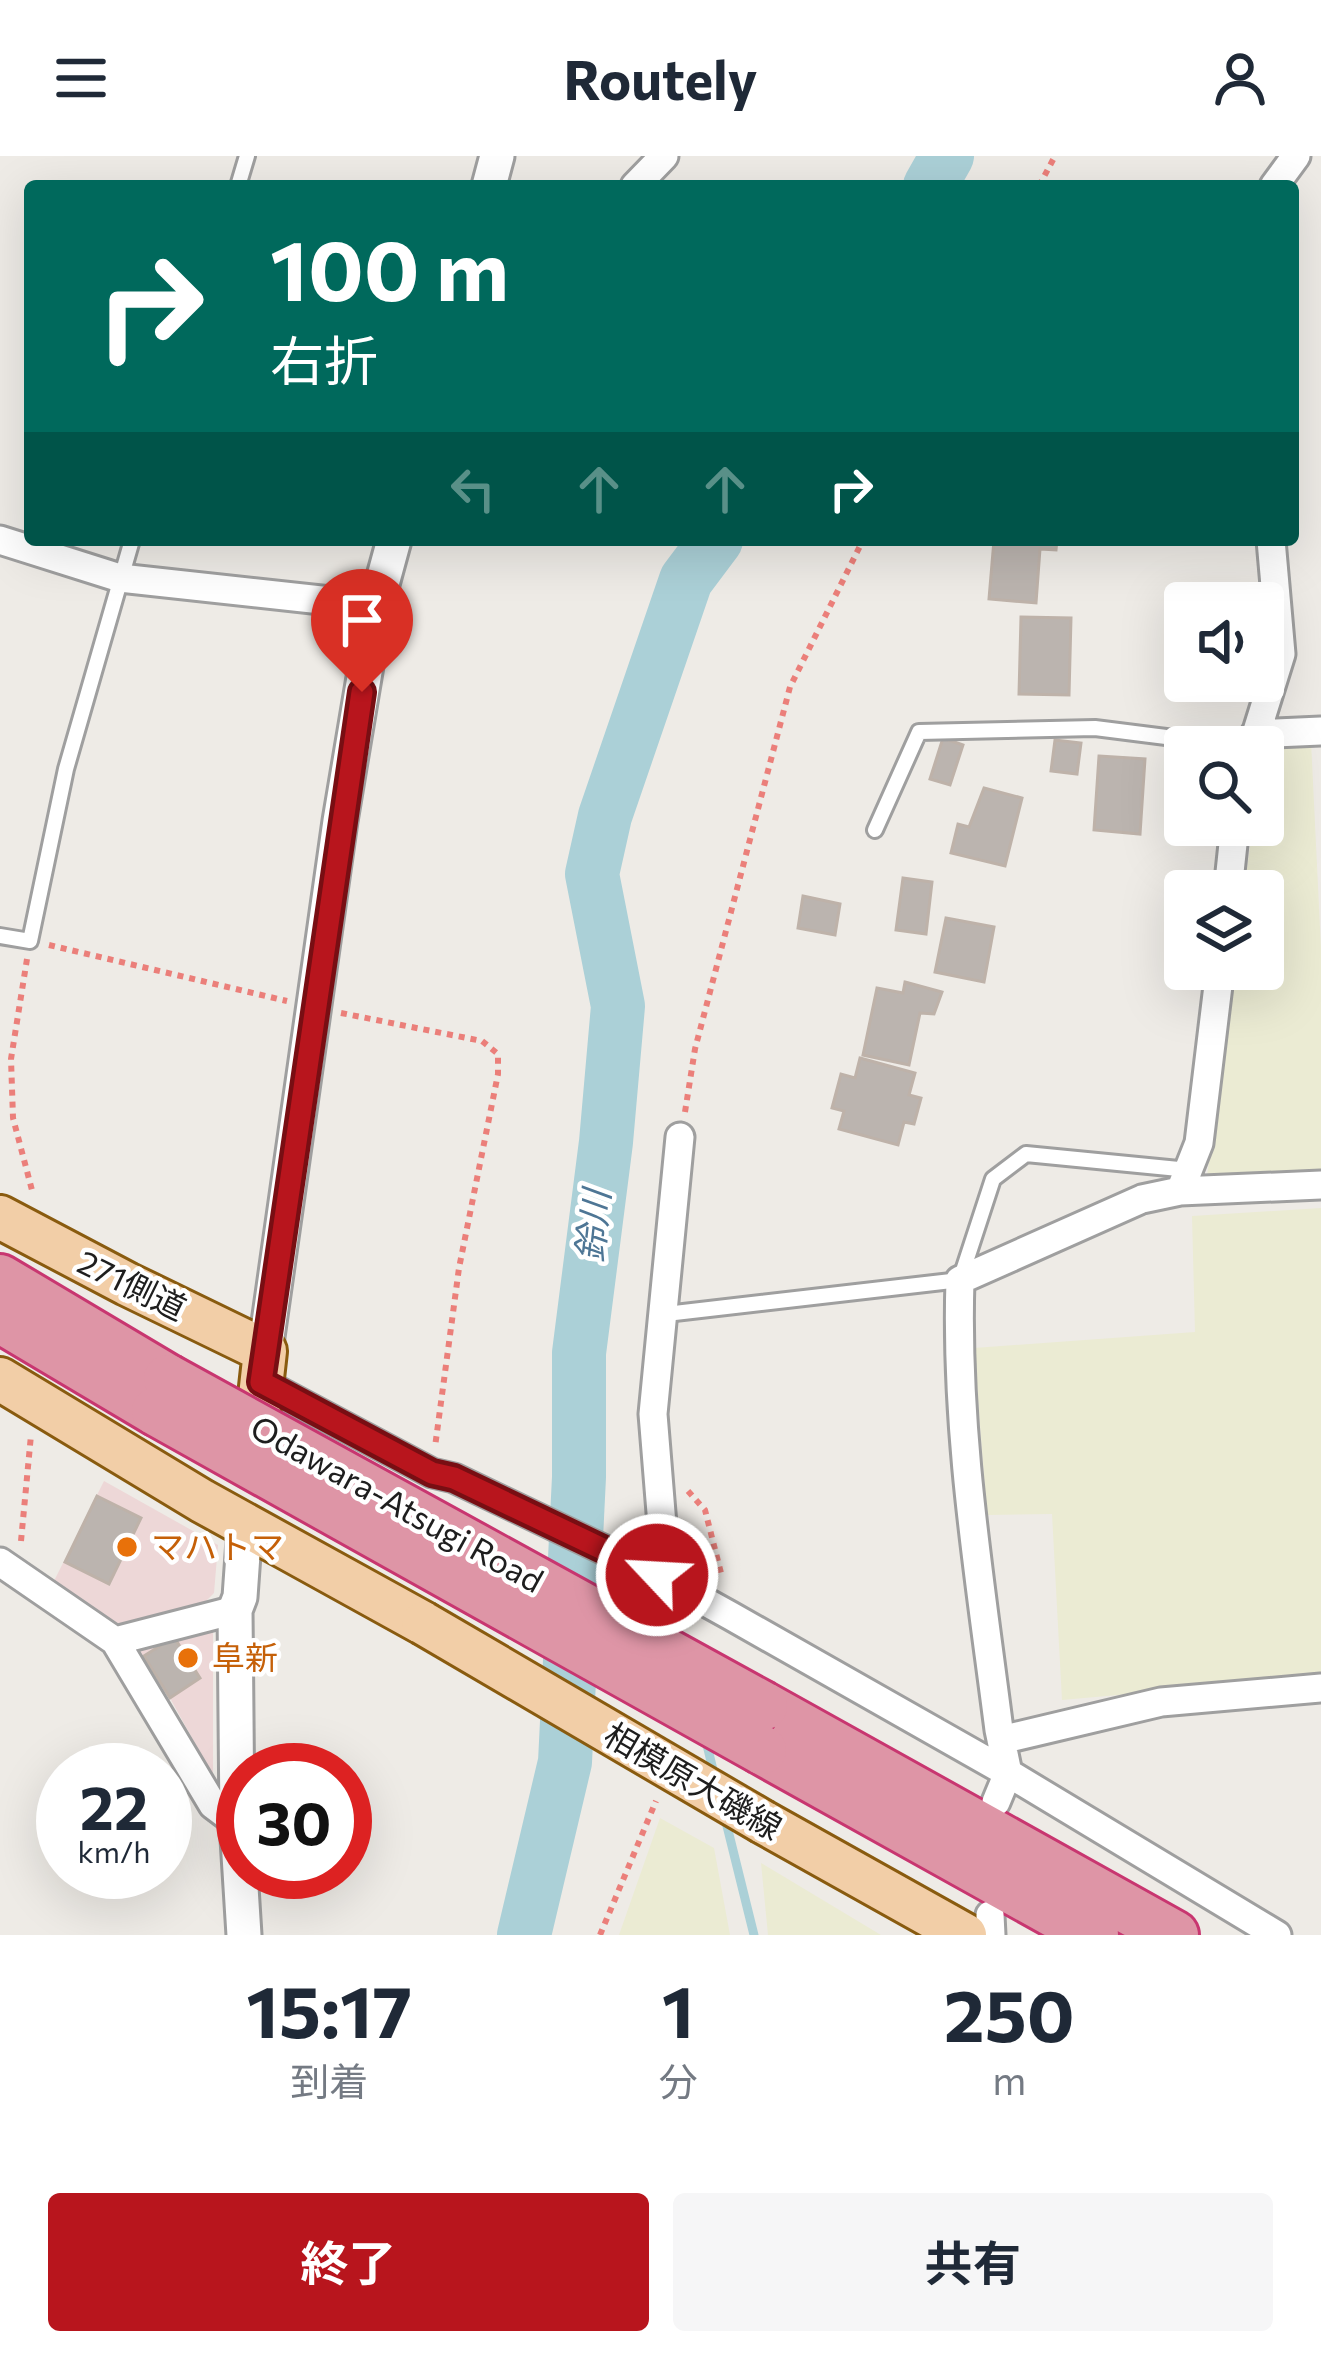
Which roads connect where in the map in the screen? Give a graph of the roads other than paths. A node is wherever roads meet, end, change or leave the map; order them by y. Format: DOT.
graph roads {
  1 [pos="664,156"];
  2 [pos="1304,158"];
  3 [pos="641,180"];
  4 [pos="1280,180"];
  5 [pos="0,540"];
  6 [pos="130,546"];
  7 [pos="392,546"];
  8 [pos="1272,546"];
  9 [pos="120,578"];
  10 [pos="376,606"];
  11 [pos="1257,726"];
  12 [pos="1321,730"];
  13 [pos="1164,735"];
  14 [pos="1284,737"];
  15 [pos="875,830"];
  16 [pos="0,936"];
  17 [pos="1217,990"];
  18 [pos="680,1137"];
  19 [pos="1186,1181"];
  20 [pos="1321,1185"];
  21 [pos="16,1206"];
  22 [pos="0,1279"];
  23 [pos="960,1280"];
  24 [pos="666,1314"];
  25 [pos="0,1318"];
  26 [pos="263,1367"];
  27 [pos="0,1379"];
  28 [pos="162,1395"];
  29 [pos="245,1526"];
  30 [pos="6,1564"];
  31 [pos="651,1573"];
  32 [pos="235,1610"];
  33 [pos="115,1641"];
  34 [pos="1321,1688"];
  35 [pos="762,1728"];
  36 [pos="1001,1740"];
  37 [pos="236,1743"];
  38 [pos="1008,1773"];
  39 [pos="996,1802"];
  40 [pos="216,1807"];
  41 [pos="242,1899"];
  42 [pos="982,1928"];
  43 [pos="244,1935"];
  44 [pos="1094,1935"];
  45 [pos="1174,1935"];
  46 [pos="1277,1935"];
  1 -- 3 [label="street"];
  2 -- 4 [label="street"];
  5 -- 9 [label="street"];
  6 -- 9 [label="lane"];
  7 -- 10 [label="street"];
  8 -- 11 [label="street"];
  9 -- 10 [label="street"];
  9 -- 16 [label="lane"];
  10 -- 26 [label="street"];
  12 -- 14 [label="street"];
  13 -- 15 [label="lane"];
  17 -- 19 [label="street"];
  18 -- 24 [label="street"];
  19 -- 20 [label="street"];
  19 -- 23 [label="street"];
  19 -- 23 [label="lane"];
  21 -- 26 [label="main road, 271側道"];
  22 -- 28 [label="highway, Odawara-Atsugi Road"];
  23 -- 24 [label="lane"];
  23 -- 36 [label="street"];
  24 -- 31 [label="street"];
  25 -- 28 [label="highway, Odawara-Atsugi Road"];
  26 -- 29 [label="main road"];
  26 -- 31 [label="street"];
  27 -- 29 [label="main road"];
  28 -- 35 [label="highway, Odawara-Atsugi Road, bridge"];
  29 -- 32 [label="street"];
  29 -- 42 [label="main road, 相模原大磯線, bridge"];
  30 -- 33 [label="street"];
  31 -- 38 [label="street"];
  32 -- 33 [label="street"];
  32 -- 37 [label="street"];
  33 -- 40 [label="street"];
  34 -- 36 [label="street"];
  35 -- 44 [label="highway, Odawara-Atsugi Road"];
  35 -- 45 [label="highway, Odawara-Atsugi Road"];
  36 -- 38 [label="street"];
  38 -- 39 [label="street"];
  38 -- 46 [label="street"];
  41 -- 43 [label="street"];
}
